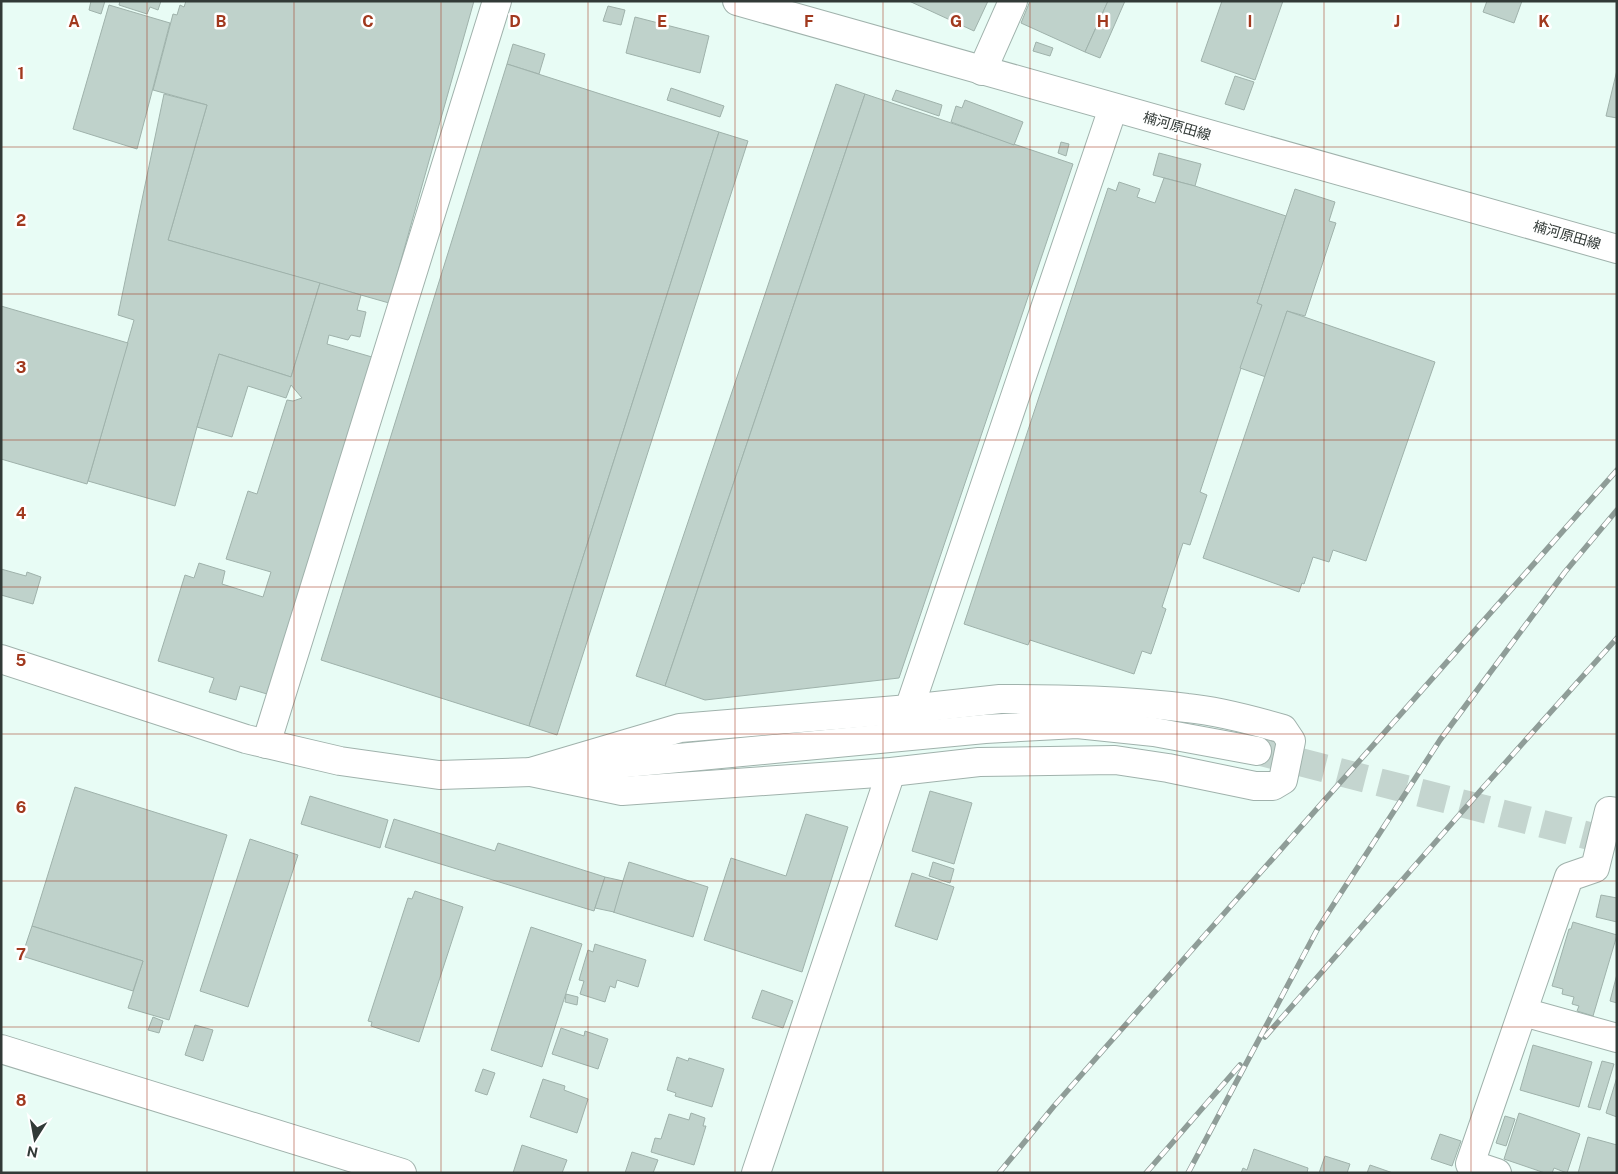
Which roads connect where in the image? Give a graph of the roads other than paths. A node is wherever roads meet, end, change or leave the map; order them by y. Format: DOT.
graph roads {
  1 [pos="497,1"];
  2 [pos="737,1"];
  3 [pos="1013,1"];
  4 [pos="982,70"];
  5 [pos="1113,108"];
  6 [pos="1617,249"];
  7 [pos="1,659"];
  8 [pos="909,709"];
  9 [pos="266,744"];
  10 [pos="1257,751"];
  11 [pos="531,772"];
  12 [pos="891,772"];
  13 [pos="1617,812"];
  14 [pos="1606,870"];
  15 [pos="1523,1012"];
  16 [pos="1617,1038"];
  17 [pos="1,1049"];
  18 [pos="402,1173"];
  19 [pos="756,1173"];
  20 [pos="1497,1173"];
  1 -- 9 [label="street"];
  2 -- 4 [label="street, 楠河原田線"];
  3 -- 4 [label="street"];
  4 -- 5 [label="street, 楠河原田線"];
  5 -- 6 [label="street, 楠河原田線"];
  5 -- 8 [label="street"];
  7 -- 9 [label="street"];
  8 -- 11 [label="street"];
  8 -- 12 [label="street"];
  9 -- 11 [label="street"];
  10 -- 11 [label="street"];
  11 -- 12 [label="street"];
  12 -- 19 [label="street"];
  13 -- 14 [label="street"];
  14 -- 15 [label="street"];
  15 -- 16 [label="street"];
  15 -- 20 [label="street"];
  17 -- 18 [label="street"];
}
